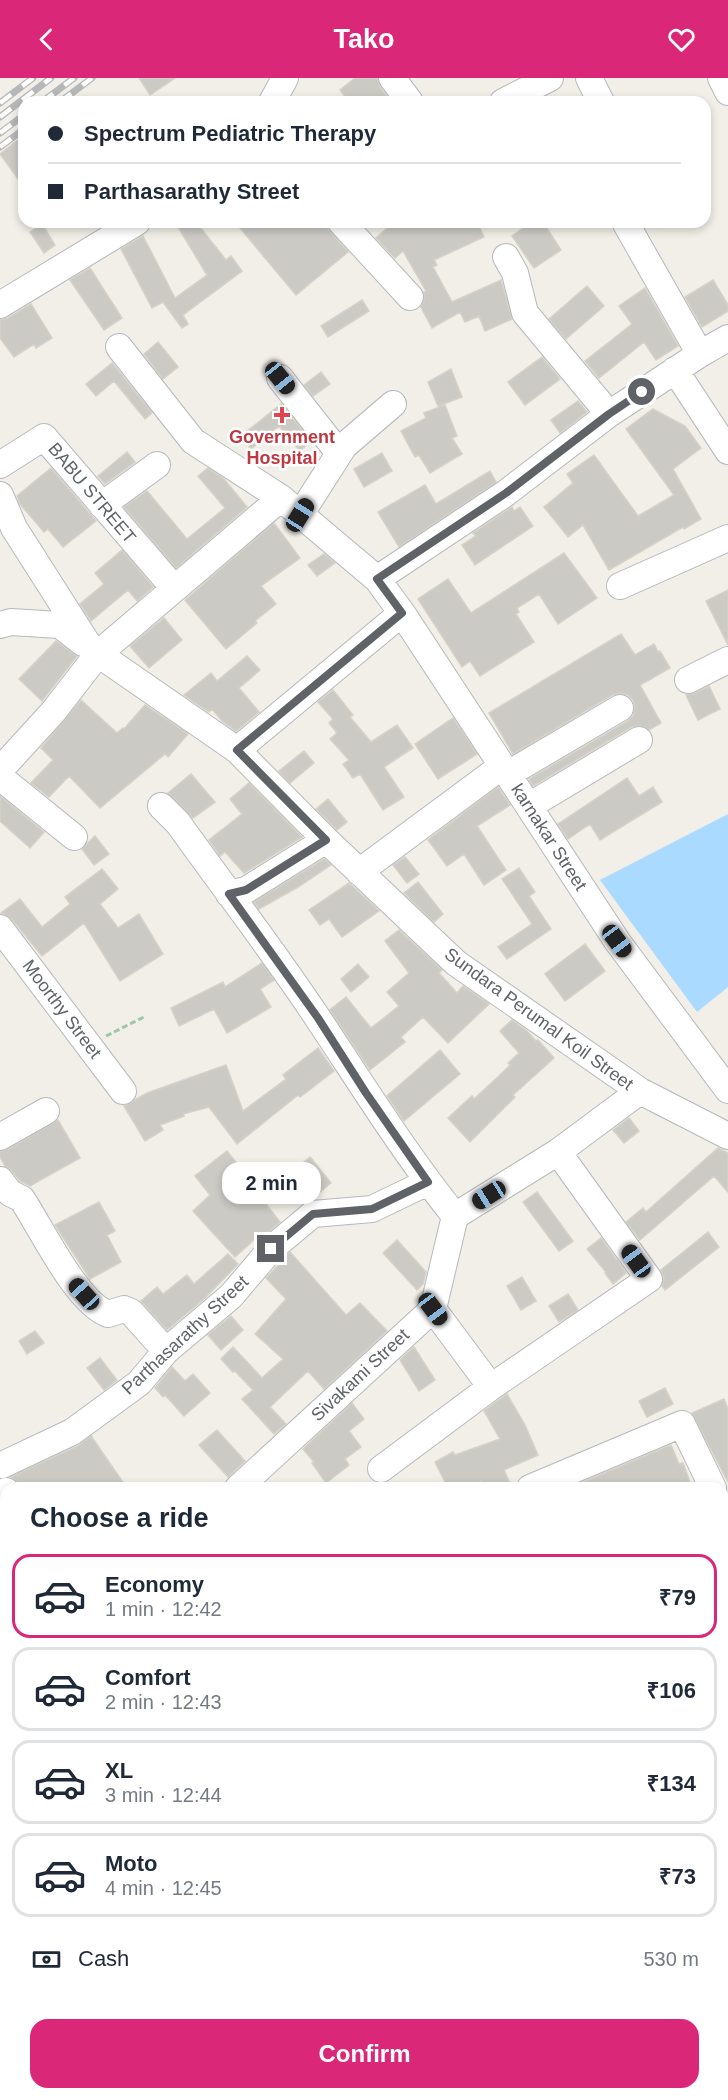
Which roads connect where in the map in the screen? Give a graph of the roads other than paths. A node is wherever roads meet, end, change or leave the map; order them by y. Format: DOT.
graph roads {
  1 [pos="285,78"];
  2 [pos="550,78"];
  3 [pos="589,78"];
  4 [pos="721,78"];
  5 [pos="396,79"];
  6 [pos="728,92"];
  7 [pos="275,96"];
  8 [pos="406,96"];
  9 [pos="515,96"];
  10 [pos="598,96"];
  11 [pos="127,228"];
  12 [pos="347,228"];
  13 [pos="628,228"];
  14 [pos="506,257"];
  15 [pos="410,297"];
  16 [pos="0,305"];
  17 [pos="728,338"];
  18 [pos="119,347"];
  19 [pos="700,354"];
  20 [pos="675,370"];
  21 [pos="280,378"];
  22 [pos="393,405"];
  23 [pos="609,414"];
  24 [pos="728,451"];
  25 [pos="339,453"];
  26 [pos="0,465"];
  27 [pos="157,465"];
  28 [pos="0,495"];
  29 [pos="281,498"];
  30 [pos="102,505"];
  31 [pos="300,515"];
  32 [pos="728,538"];
  33 [pos="377,579"];
  34 [pos="620,586"];
  35 [pos="174,588"];
  36 [pos="402,613"];
  37 [pos="0,625"];
  38 [pos="94,651"];
  39 [pos="728,660"];
  40 [pos="688,680"];
  41 [pos="620,708"];
  42 [pos="639,740"];
  43 [pos="237,750"];
  44 [pos="0,770"];
  45 [pos="505,770"];
  46 [pos="0,777"];
  47 [pos="161,806"];
  48 [pos="529,806"];
  49 [pos="74,837"];
  50 [pos="326,840"];
  51 [pos="359,872"];
  52 [pos="229,894"];
  53 [pos="0,928"];
  54 [pos="728,1090"];
  55 [pos="123,1091"];
  56 [pos="640,1091"];
  57 [pos="46,1111"];
  58 [pos="728,1136"];
  59 [pos="0,1137"];
  60 [pos="558,1152"];
  61 [pos="0,1180"];
  62 [pos="428,1182"];
  63 [pos="455,1216"];
  64 [pos="433,1309"];
  65 [pos="166,1351"];
  66 [pos="491,1387"];
  67 [pos="381,1469"];
  68 [pos="4,1476"];
  69 [pos="244,1482"];
  70 [pos="544,1482"];
  71 [pos="710,1482"];
  1 -- 7 [label="street"];
  2 -- 9 [label="street"];
  3 -- 10 [label="street"];
  4 -- 6 [label="street"];
  5 -- 8 [label="street"];
  11 -- 16 [label="street"];
  12 -- 15 [label="street"];
  13 -- 19 [label="street"];
  14 -- 23 [label="street"];
  17 -- 19 [label="street"];
  18 -- 29 [label="street, karnakar Street"];
  19 -- 20 [label="street"];
  20 -- 23 [label="street"];
  20 -- 24 [label="street"];
  21 -- 25 [label="street"];
  22 -- 25 [label="street"];
  23 -- 33 [label="street"];
  25 -- 31 [label="street"];
  26 -- 30 [label="street, BABU STREET"];
  27 -- 30 [label="street"];
  28 -- 38 [label="street, Sundara Perumal Koil Street"];
  29 -- 31 [label="street, karnakar Street"];
  29 -- 35 [label="street"];
  30 -- 35 [label="street, BABU STREET"];
  31 -- 33 [label="street, karnakar Street"];
  32 -- 34 [label="street"];
  33 -- 36 [label="street, karnakar Street"];
  35 -- 38 [label="street"];
  36 -- 43 [label="street"];
  36 -- 45 [label="street, karnakar Street"];
  37 -- 38 [label="street"];
  38 -- 43 [label="street, Sundara Perumal Koil Street"];
  38 -- 44 [label="street"];
  39 -- 40 [label="street"];
  41 -- 45 [label="street"];
  42 -- 48 [label="street"];
  43 -- 50 [label="street, Sundara Perumal Koil Street"];
  45 -- 48 [label="street, karnakar Street"];
  45 -- 51 [label="street"];
  46 -- 49 [label="street"];
  47 -- 52 [label="street"];
  48 -- 54 [label="street, karnakar Street"];
  50 -- 51 [label="street, Sundara Perumal Koil Street"];
  50 -- 52 [label="street"];
  51 -- 56 [label="street, Sundara Perumal Koil Street"];
  52 -- 62 [label="street"];
  53 -- 55 [label="street, Moorthy Street"];
  56 -- 58 [label="street, Sundara Perumal Koil Street"];
  56 -- 60 [label="street"];
  57 -- 59 [label="street"];
  60 -- 63 [label="street"];
  60 -- 66 [label="street"];
  61 -- 65 [label="street"];
  62 -- 63 [label="street"];
  62 -- 65 [label="street, Parthasarathy Street"];
  63 -- 64 [label="street"];
  64 -- 66 [label="street"];
  64 -- 69 [label="street, Sivakami Street"];
  65 -- 68 [label="street, Parthasarathy Street"];
  66 -- 67 [label="street"];
  70 -- 71 [label="street"];
}
